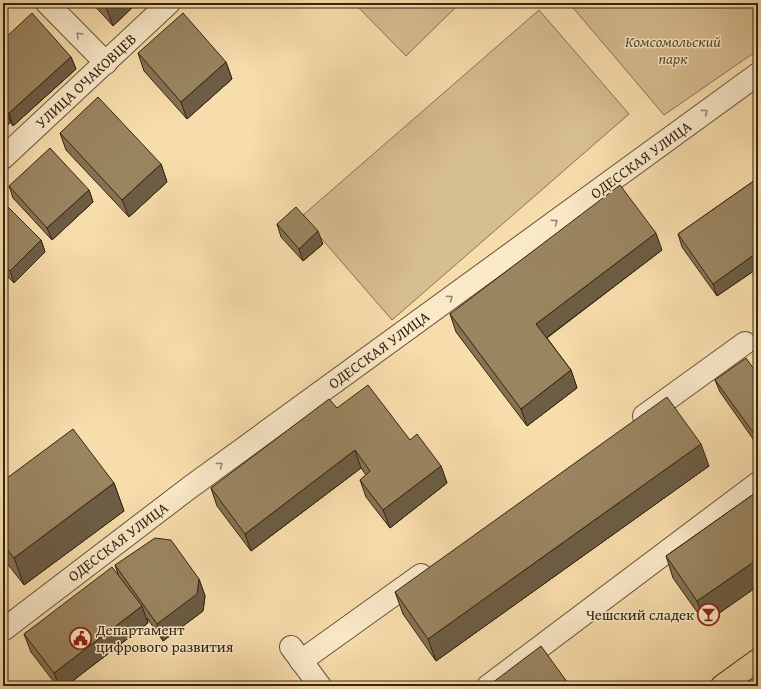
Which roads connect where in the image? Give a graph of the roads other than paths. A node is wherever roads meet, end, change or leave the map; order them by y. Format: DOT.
graph roads {
  1 [pos="47,3"];
  2 [pos="169,3"];
  3 [pos="106,63"];
  4 [pos="758,74"];
  5 [pos="3,158"];
  6 [pos="745,343"];
  7 [pos="629,426"];
  8 [pos="758,483"];
  9 [pos="436,564"];
  10 [pos="3,630"];
  11 [pos="758,660"];
  12 [pos="320,686"];
  13 [pos="488,686"];
  14 [pos="722,686"];
  3 -- 1 [label="street, one-way"];
  2 -- 3 [label="street, УЛИЦА ОЧАКОВЦЕВ"];
  3 -- 5 [label="street, УЛИЦА ОЧАКОВЦЕВ"];
  10 -- 4 [label="street, ОДЕССКАЯ УЛИЦА, one-way"];
  6 -- 7 [label="street"];
  8 -- 13 [label="street"];
  9 -- 12 [label="street"];
  11 -- 14 [label="main road"];
}
